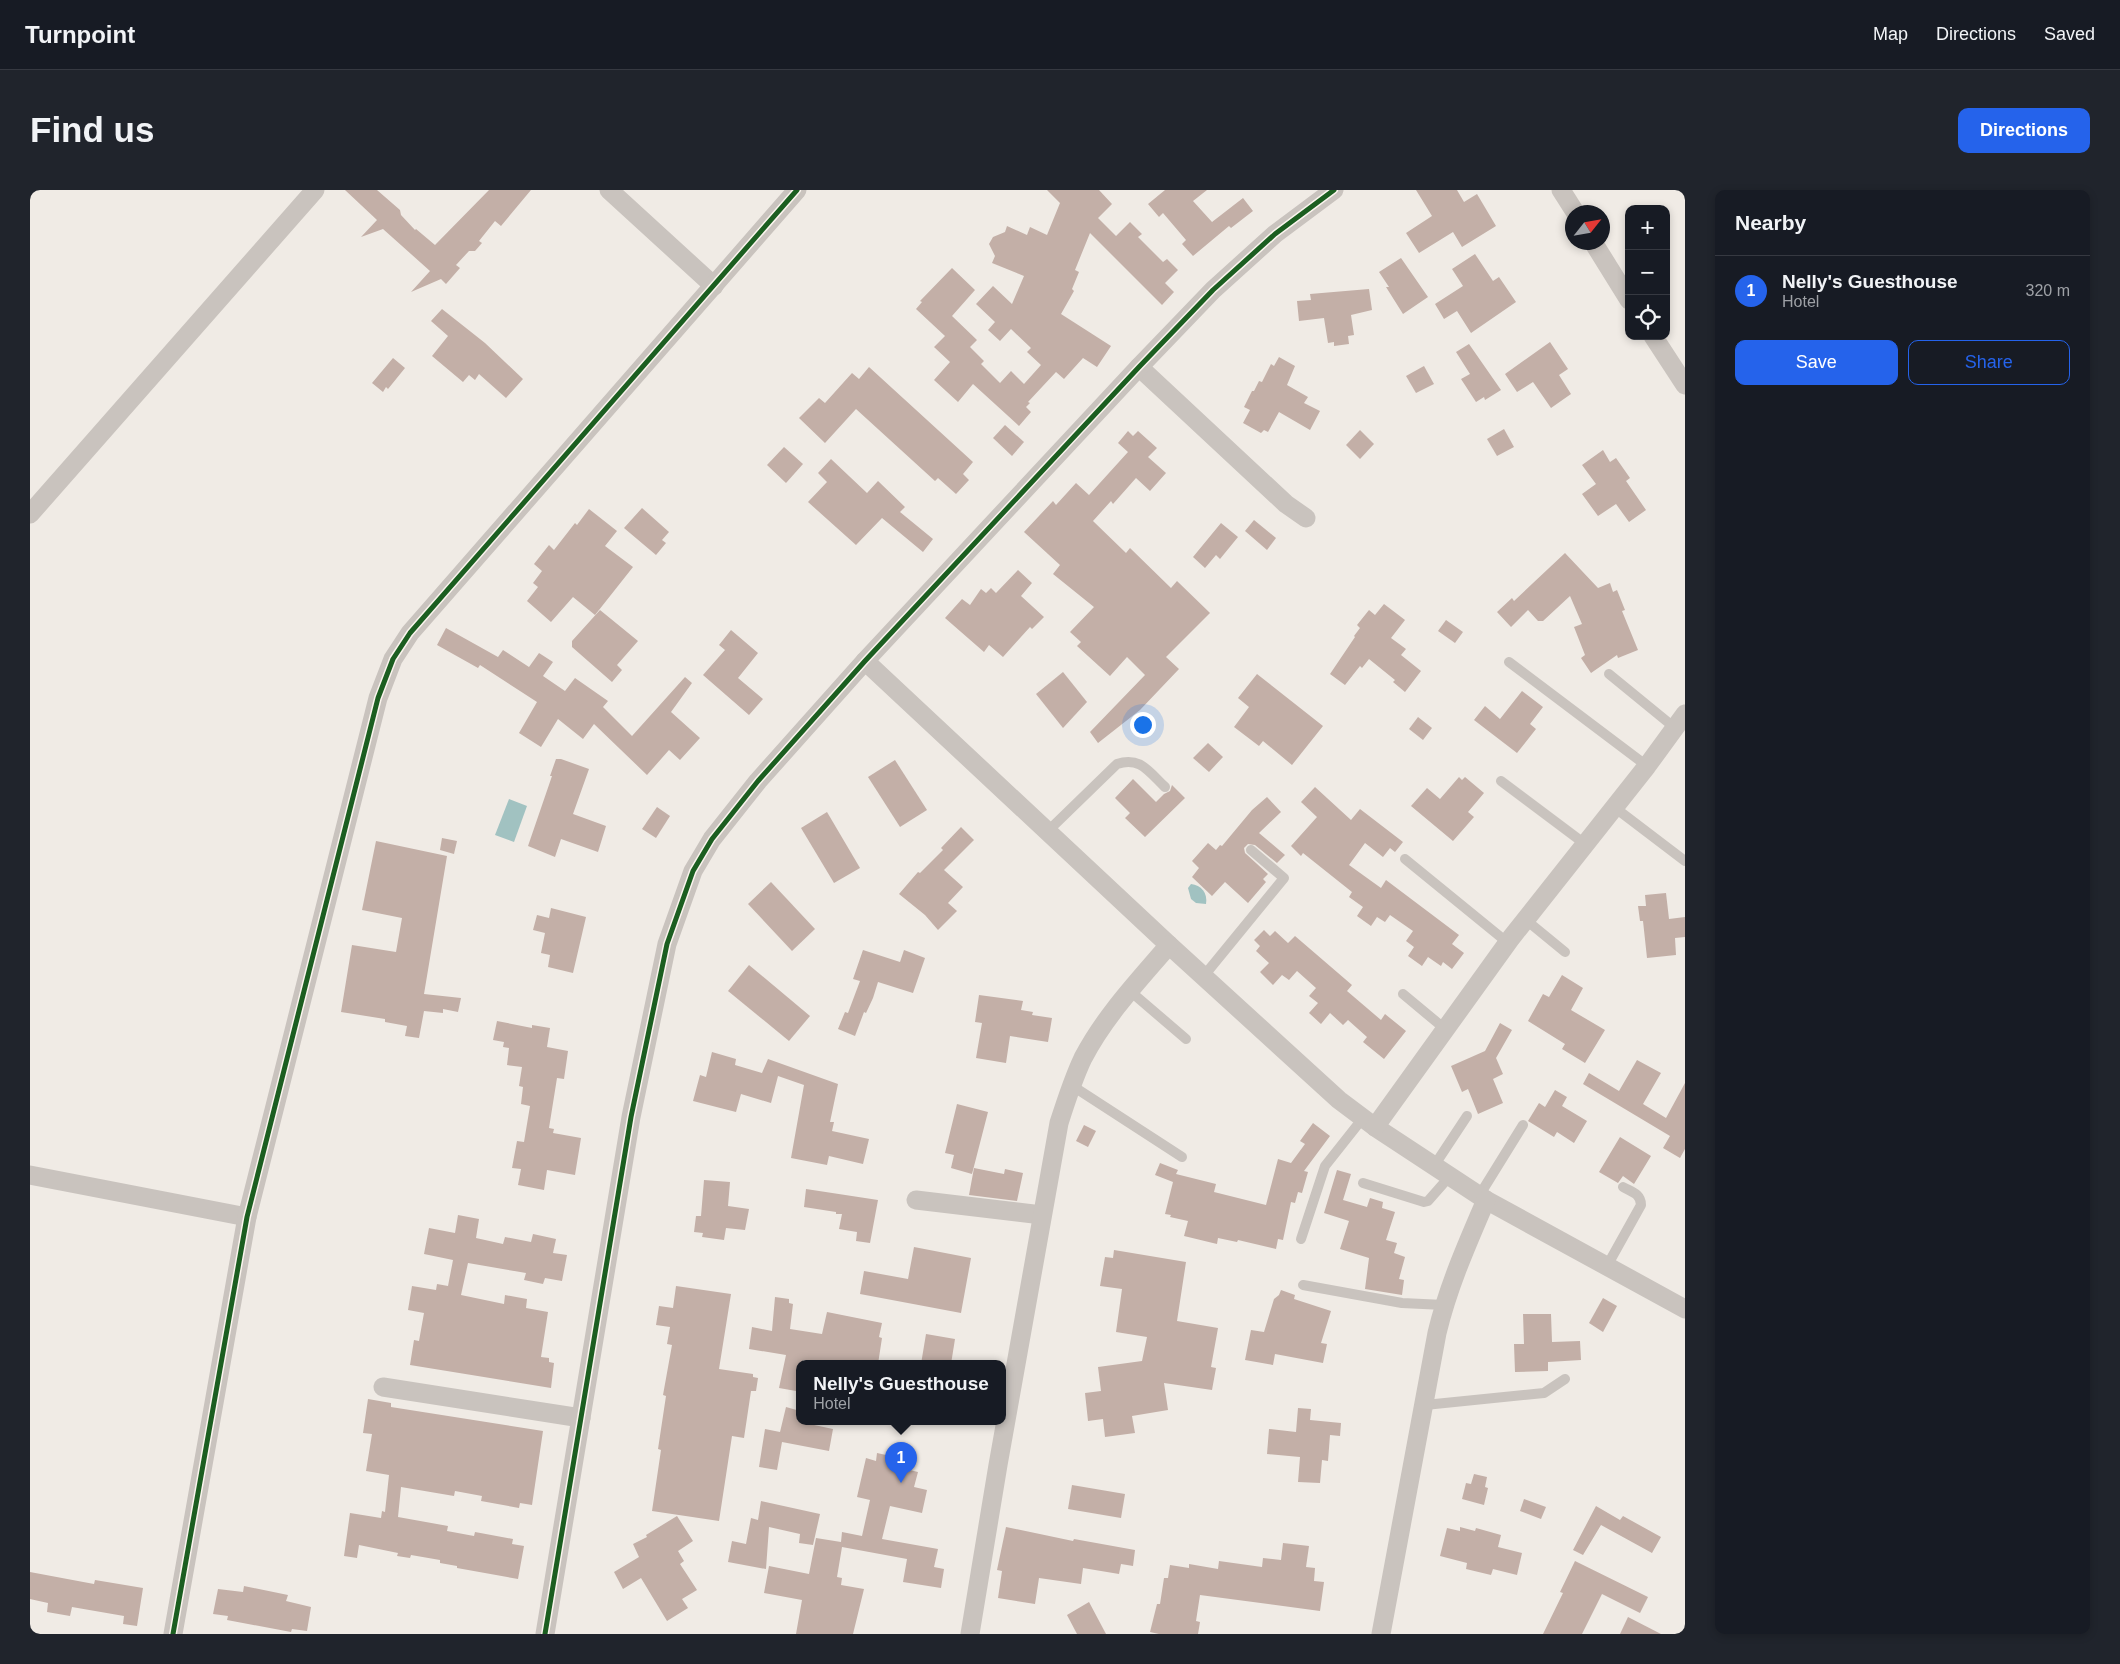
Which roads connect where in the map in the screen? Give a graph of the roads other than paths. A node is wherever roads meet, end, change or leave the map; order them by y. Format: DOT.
graph roads {
  1 [pos="315,190"];
  2 [pos="610,190"];
  3 [pos="797,190"];
  4 [pos="1334,190"];
  5 [pos="1561,190"];
  6 [pos="1571,205"];
  7 [pos="1598,250"];
  8 [pos="714,286"];
  9 [pos="1626,295"];
  10 [pos="1656,340"];
  11 [pos="1139,367"];
  12 [pos="1685,385"];
  13 [pos="30,514"];
  14 [pos="1306,518"];
  15 [pos="865,661"];
  16 [pos="1509,662"];
  17 [pos="1609,674"];
  18 [pos="1680,721"];
  19 [pos="1647,766"];
  20 [pos="1501,782"];
  21 [pos="1165,786"];
  22 [pos="1614,807"];
  23 [pos="1048,831"];
  24 [pos="1584,844"];
  25 [pos="1251,850"];
  26 [pos="1405,859"];
  27 [pos="1685,861"];
  28 [pos="1526,920"];
  29 [pos="1508,943"];
  30 [pos="1169,946"];
  31 [pos="1566,952"];
  32 [pos="1203,977"];
  33 [pos="1130,991"];
  34 [pos="1403,994"];
  35 [pos="1446,1029"];
  36 [pos="1186,1039"];
  37 [pos="1071,1085"];
  38 [pos="1467,1116"];
  39 [pos="1369,1123"];
  40 [pos="1523,1124"];
  41 [pos="1182,1157"];
  42 [pos="1442,1171"];
  43 [pos="30,1175"];
  44 [pos="1362,1183"];
  45 [pos="1623,1187"];
  46 [pos="1482,1198"];
  47 [pos="916,1200"];
  48 [pos="1042,1214"];
  49 [pos="247,1217"];
  50 [pos="1301,1239"];
  51 [pos="1607,1266"];
  52 [pos="1303,1285"];
  53 [pos="1444,1305"];
  54 [pos="1685,1309"];
  55 [pos="1565,1379"];
  56 [pos="383,1387"];
  57 [pos="1425,1405"];
  58 [pos="581,1418"];
  59 [pos="1006,1424"];
  60 [pos="1006,1425"];
  61 [pos="173,1634"];
  62 [pos="544,1634"];
  63 [pos="970,1634"];
  64 [pos="1381,1634"];
  1 -- 13 [label="street"];
  2 -- 8 [label="street"];
  3 -- 8 [label="street"];
  4 -- 11 [label="street"];
  5 -- 6 [label="street"];
  7 -- 9 [label="street"];
  8 -- 49 [label="street"];
  10 -- 12 [label="street"];
  11 -- 14 [label="street"];
  11 -- 15 [label="street"];
  15 -- 23 [label="street"];
  15 -- 58 [label="street"];
  16 -- 19 [label="lane"];
  17 -- 18 [label="lane"];
  18 -- 19 [label="street"];
  19 -- 22 [label="street"];
  20 -- 24 [label="lane"];
  21 -- 23 [label="lane"];
  22 -- 24 [label="street"];
  22 -- 27 [label="lane"];
  23 -- 30 [label="street"];
  24 -- 28 [label="street"];
  25 -- 32 [label="lane"];
  26 -- 29 [label="lane"];
  28 -- 29 [label="street"];
  28 -- 31 [label="lane"];
  29 -- 35 [label="street"];
  30 -- 32 [label="street"];
  30 -- 33 [label="street"];
  32 -- 39 [label="street"];
  33 -- 36 [label="lane"];
  33 -- 37 [label="street"];
  34 -- 35 [label="lane"];
  35 -- 39 [label="street"];
  37 -- 41 [label="lane"];
  37 -- 48 [label="street"];
  38 -- 42 [label="lane"];
  39 -- 42 [label="street"];
  39 -- 50 [label="lane"];
  40 -- 46 [label="lane"];
  42 -- 44 [label="lane"];
  42 -- 46 [label="street"];
  43 -- 49 [label="street"];
  45 -- 51 [label="lane"];
  46 -- 51 [label="street"];
  46 -- 53 [label="street"];
  47 -- 48 [label="street"];
  48 -- 59 [label="street"];
  49 -- 61 [label="street"];
  51 -- 54 [label="street"];
  52 -- 53 [label="lane"];
  53 -- 57 [label="street"];
  55 -- 57 [label="lane"];
  56 -- 58 [label="street"];
  57 -- 64 [label="street"];
  58 -- 62 [label="street"];
  60 -- 63 [label="street"];
}
